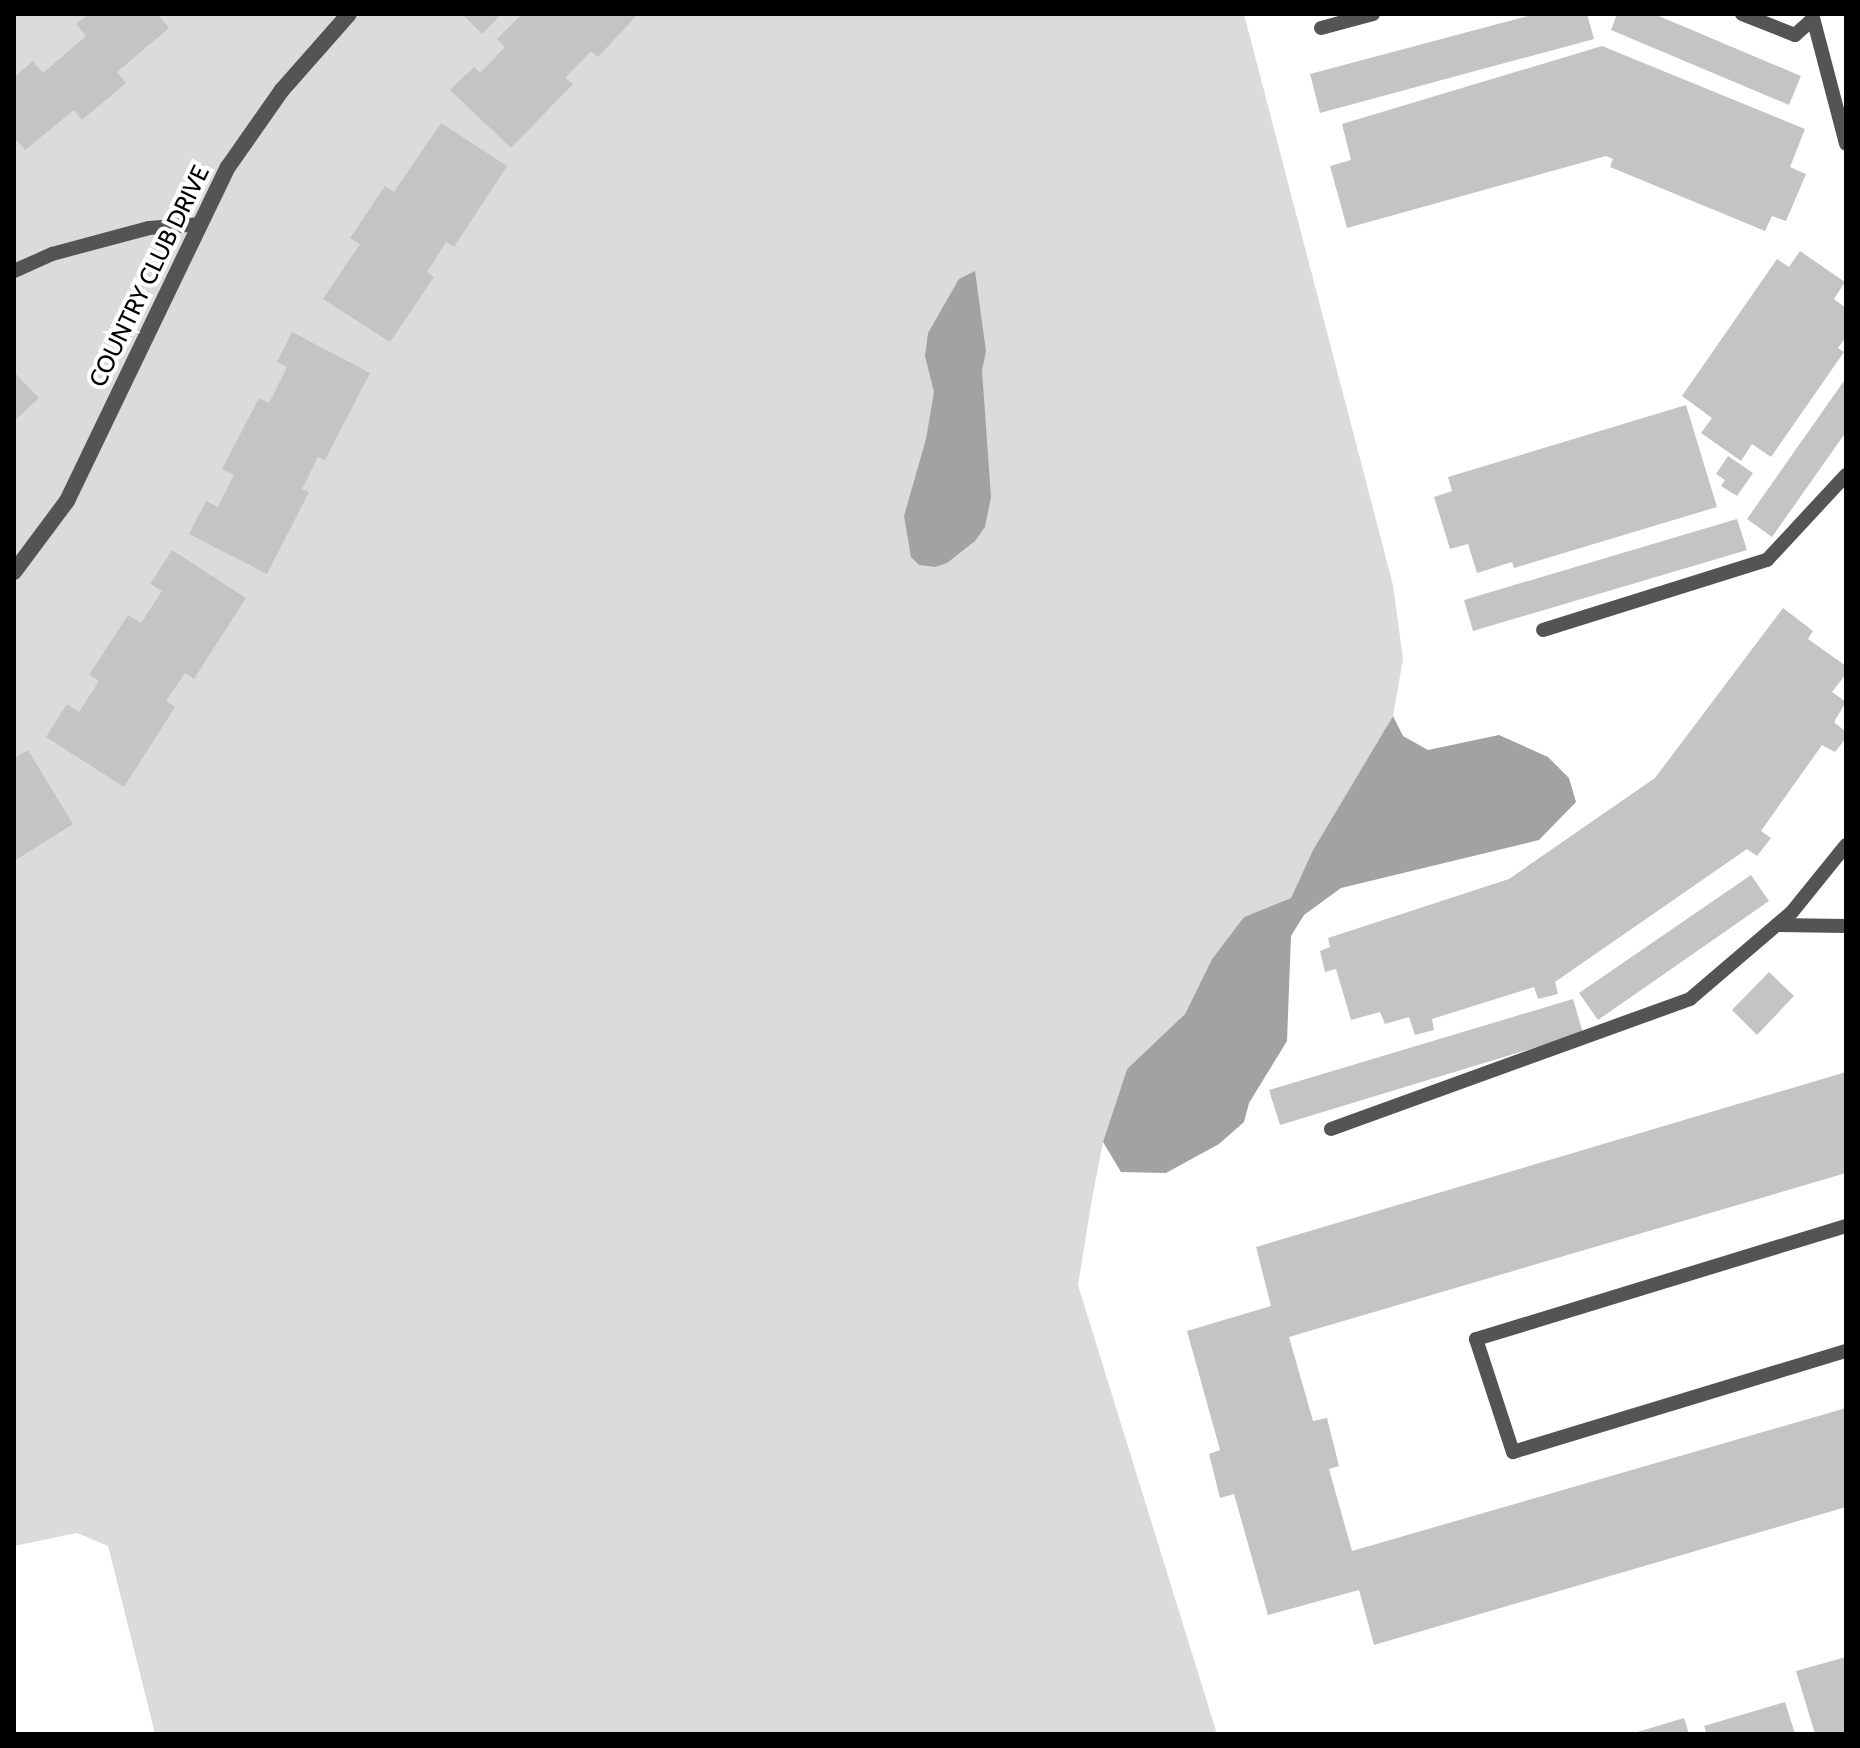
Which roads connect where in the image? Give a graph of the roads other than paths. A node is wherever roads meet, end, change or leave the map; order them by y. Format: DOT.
graph roads {
  1 [pos="349,14"];
  2 [pos="1373,14"];
  3 [pos="1742,14"];
  4 [pos="1812,16"];
  5 [pos="1321,28"];
  6 [pos="1846,144"];
  7 [pos="201,224"];
  8 [pos="14,271"];
  9 [pos="1846,475"];
  10 [pos="14,572"];
  11 [pos="1543,630"];
  12 [pos="1846,845"];
  13 [pos="1777,925"];
  14 [pos="1846,926"];
  15 [pos="1331,1129"];
  16 [pos="1846,1226"];
  17 [pos="1846,1351"];
  1 -- 7 [label="street, COUNTRY CLUB DRIVE"];
  2 -- 5 [label="lane"];
  3 -- 4 [label="lane"];
  4 -- 6 [label="lane"];
  7 -- 8 [label="lane"];
  7 -- 10 [label="street, COUNTRY CLUB DRIVE"];
  9 -- 11 [label="lane"];
  12 -- 13 [label="lane"];
  13 -- 14 [label="lane"];
  13 -- 15 [label="lane"];
  16 -- 17 [label="lane"];
}
